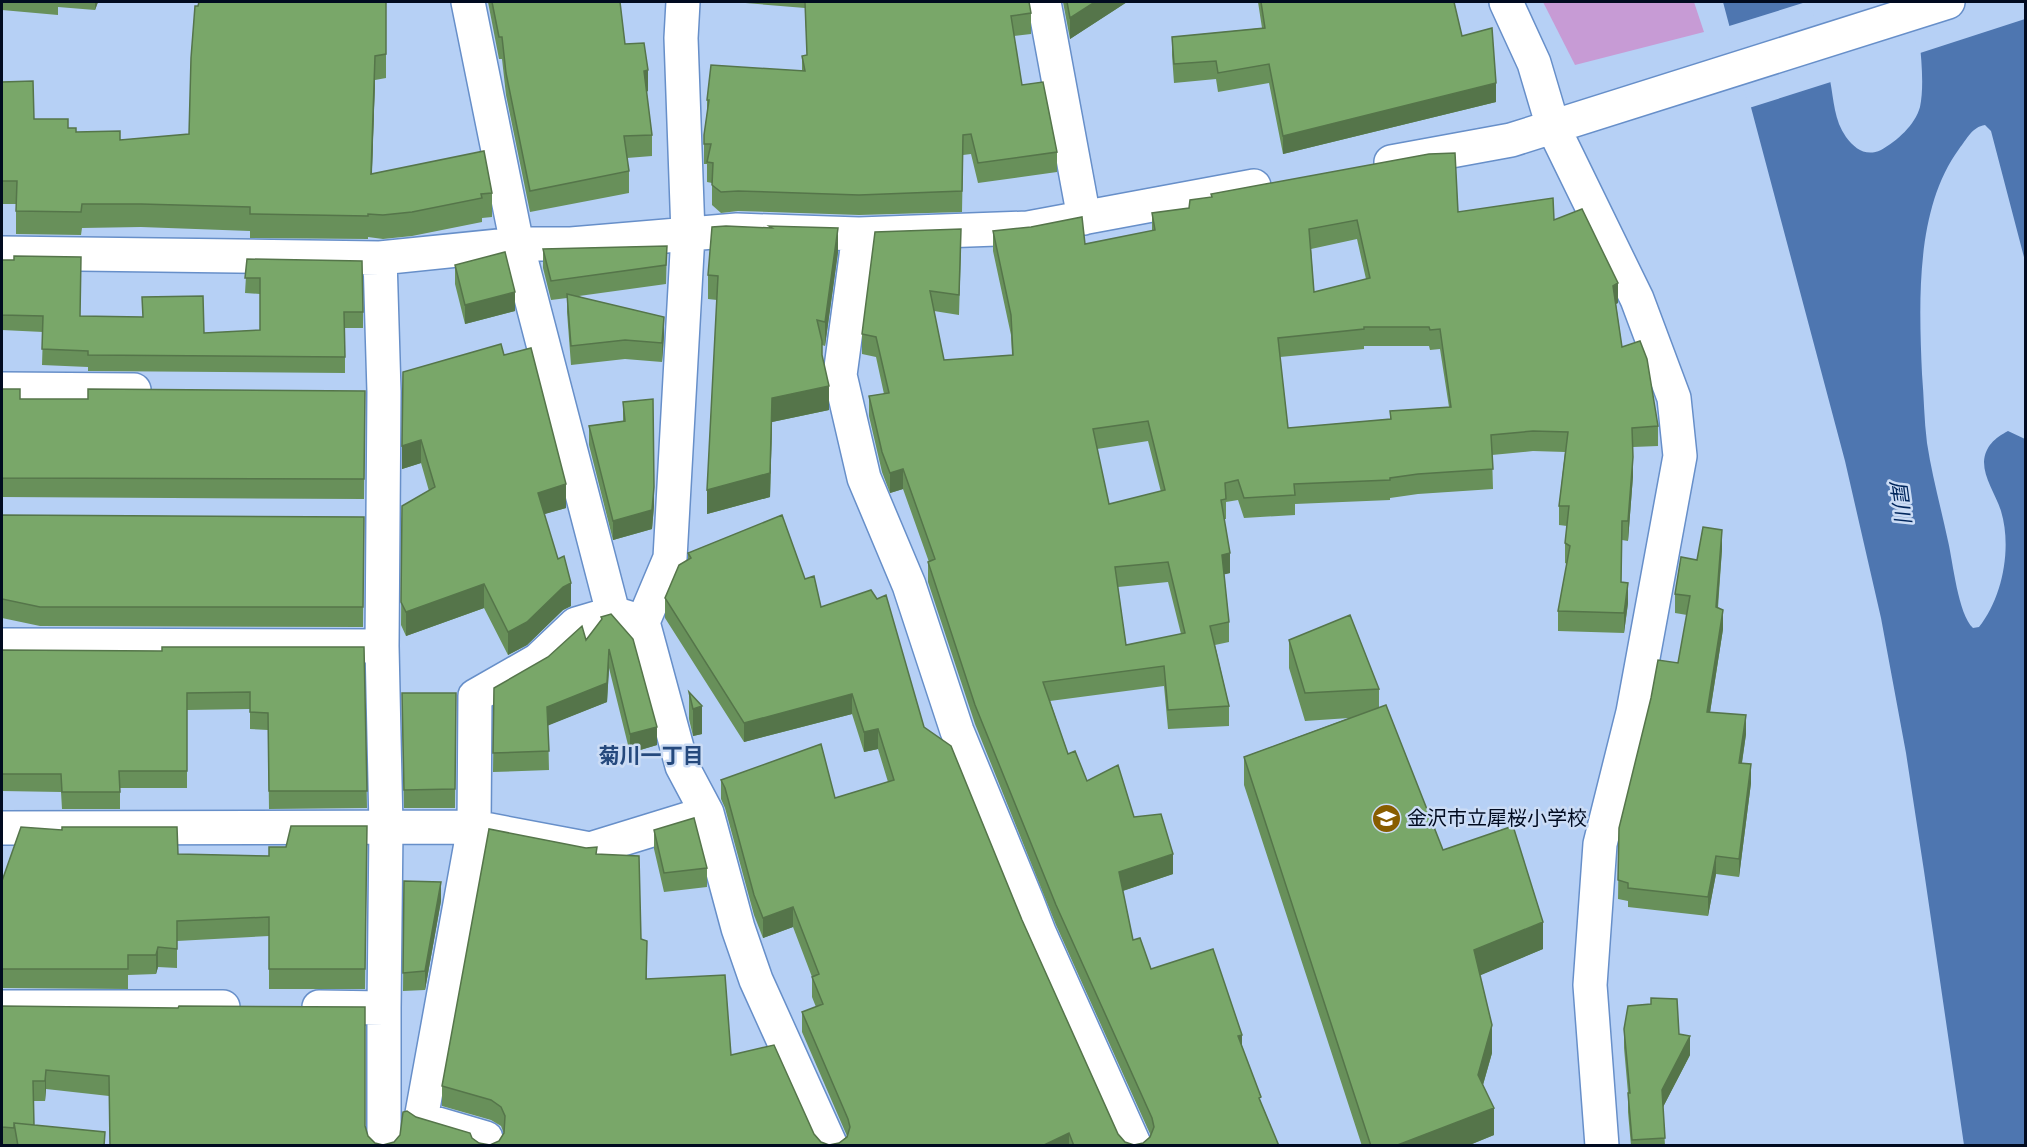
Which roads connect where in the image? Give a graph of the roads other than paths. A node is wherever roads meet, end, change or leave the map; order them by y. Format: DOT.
graph roads {
  1 [pos="468,2"];
  2 [pos="683,2"];
  3 [pos="1044,2"];
  4 [pos="1506,2"];
  5 [pos="1948,2"];
  6 [pos="1561,125"];
  7 [pos="1368,166"];
  8 [pos="1285,181"];
  9 [pos="1084,218"];
  10 [pos="688,234"];
  11 [pos="859,234"];
  12 [pos="517,244"];
  13 [pos="2,253"];
  14 [pos="380,258"];
  15 [pos="2,389"];
  16 [pos="169,390"];
  17 [pos="628,617"];
  18 [pos="2,645"];
  19 [pos="382,646"];
  20 [pos="707,813"];
  21 [pos="386,826"];
  22 [pos="474,827"];
  23 [pos="2,828"];
  24 [pos="2,1007"];
  25 [pos="252,1007"];
  26 [pos="288,1007"];
  27 [pos="384,1008"];
  28 [pos="384,1146"];
  29 [pos="487,1146"];
  30 [pos="831,1146"];
  31 [pos="1135,1146"];
  32 [pos="1602,1146"];
  1 -- 12 [label="street"];
  2 -- 10 [label="street"];
  3 -- 9 [label="street"];
  4 -- 6 [label="street"];
  5 -- 6 [label="street"];
  6 -- 7 [label="street"];
  6 -- 32 [label="street"];
  8 -- 9 [label="street"];
  9 -- 11 [label="street"];
  10 -- 11 [label="street"];
  10 -- 12 [label="street"];
  10 -- 17 [label="street"];
  11 -- 31 [label="street"];
  12 -- 14 [label="street"];
  12 -- 17 [label="street"];
  13 -- 14 [label="street"];
  14 -- 19 [label="street"];
  15 -- 16 [label="street"];
  17 -- 20 [label="street"];
  17 -- 22 [label="street"];
  18 -- 19 [label="street"];
  19 -- 21 [label="street"];
  20 -- 22 [label="street"];
  20 -- 30 [label="street"];
  21 -- 22 [label="street"];
  21 -- 23 [label="street"];
  21 -- 27 [label="street"];
  22 -- 29 [label="street"];
  24 -- 25 [label="street"];
  26 -- 27 [label="street"];
  27 -- 28 [label="street"];
}
